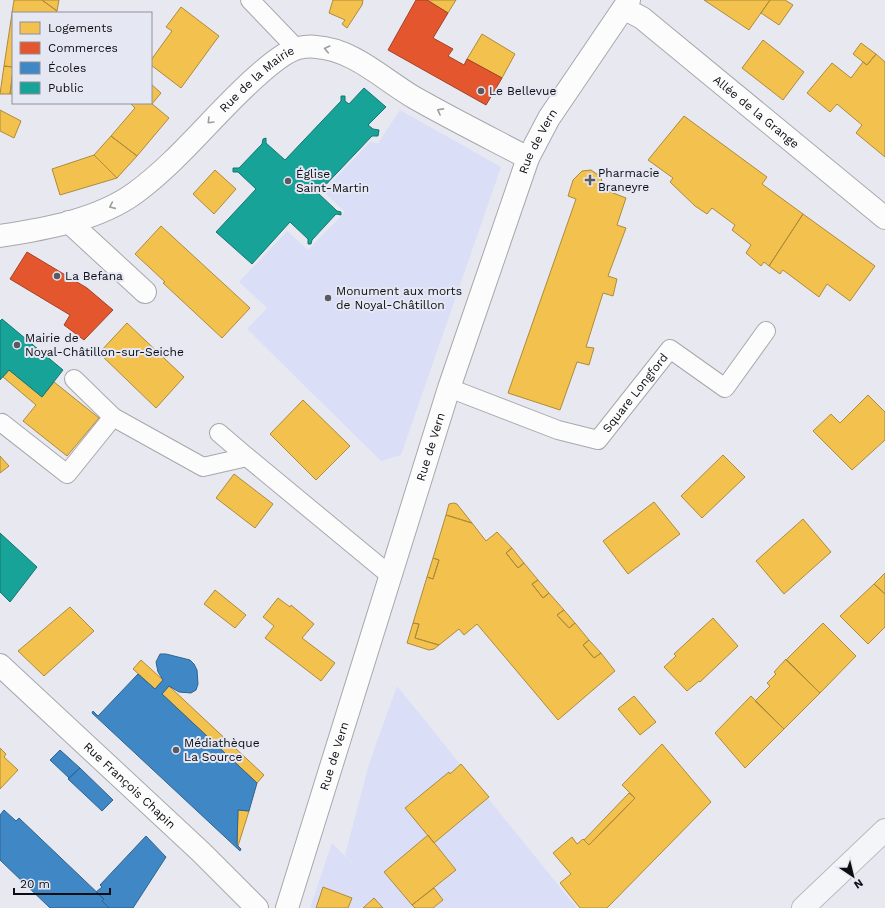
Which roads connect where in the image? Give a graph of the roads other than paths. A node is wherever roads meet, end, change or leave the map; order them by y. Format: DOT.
graph roads {
  1 [pos="250,0"];
  2 [pos="627,4"];
  3 [pos="296,48"];
  4 [pos="528,158"];
  5 [pos="885,218"];
  6 [pos="69,222"];
  7 [pos="0,236"];
  8 [pos="146,292"];
  9 [pos="766,331"];
  10 [pos="74,379"];
  11 [pos="449,388"];
  12 [pos="113,417"];
  13 [pos="0,424"];
  14 [pos="219,433"];
  15 [pos="247,457"];
  16 [pos="391,576"];
  17 [pos="0,665"];
  18 [pos="885,830"];
  19 [pos="257,908"];
  20 [pos="287,908"];
  21 [pos="803,908"];
  1 -- 3 [label="lane"];
  2 -- 4 [label="street, Rue de Vern"];
  2 -- 5 [label="street, Allée de la Grange"];
  4 -- 3 [label="street, Rue de la Mairie, one-way"];
  3 -- 6 [label="street, Rue de la Mairie, one-way"];
  4 -- 11 [label="street, Rue de Vern"];
  6 -- 7 [label="street, Rue de la Mairie"];
  6 -- 8 [label="street"];
  9 -- 11 [label="lane, Square Longford"];
  10 -- 12 [label="lane"];
  11 -- 16 [label="street, Rue de Vern"];
  12 -- 13 [label="lane"];
  12 -- 15 [label="lane"];
  14 -- 15 [label="lane"];
  15 -- 16 [label="lane"];
  16 -- 20 [label="street, Rue de Vern"];
  17 -- 19 [label="street, Rue François Chapin"];
  18 -- 21 [label="main road"];
}
